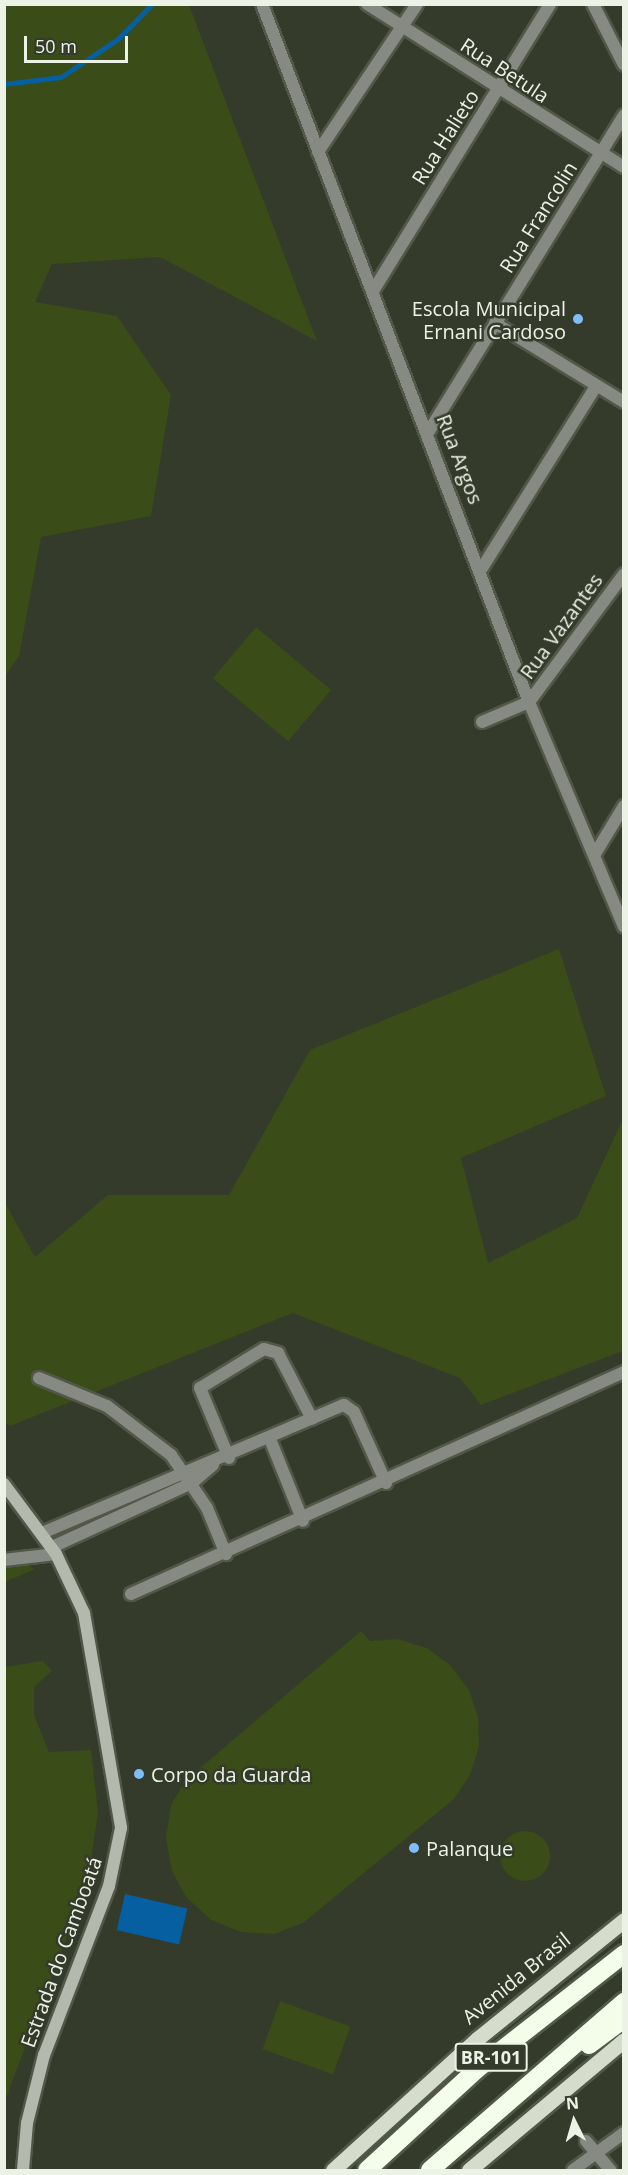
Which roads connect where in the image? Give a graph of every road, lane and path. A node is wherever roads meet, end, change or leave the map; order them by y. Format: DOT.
graph roads {
  1 [pos="262,4"];
  2 [pos="367,4"];
  3 [pos="417,4"];
  4 [pos="550,4"];
  5 [pos="593,4"];
  6 [pos="403,27"];
  7 [pos="624,65"];
  8 [pos="497,90"];
  9 [pos="624,115"];
  10 [pos="318,152"];
  11 [pos="601,153"];
  12 [pos="624,166"];
  13 [pos="373,291"];
  14 [pos="495,323"];
  15 [pos="596,386"];
  16 [pos="624,402"];
  17 [pos="429,432"];
  18 [pos="482,568"];
  19 [pos="624,574"];
  20 [pos="530,702"];
  21 [pos="482,722"];
  22 [pos="624,806"];
  23 [pos="595,854"];
  24 [pos="624,927"];
  25 [pos="624,1372"];
  26 [pos="39,1378"];
  27 [pos="312,1419"];
  28 [pos="270,1439"];
  29 [pos="229,1458"];
  30 [pos="214,1464"];
  31 [pos="184,1470"];
  32 [pos="192,1483"];
  33 [pos="386,1483"];
  34 [pos="4,1484"];
  35 [pos="113,1502"];
  36 [pos="118,1516"];
  37 [pos="303,1521"];
  38 [pos="42,1533"];
  39 [pos="54,1550"];
  40 [pos="226,1554"];
  41 [pos="4,1560"];
  42 [pos="131,1594"];
  43 [pos="624,1920"];
  44 [pos="624,1954"];
  45 [pos="624,2002"];
  46 [pos="624,2019"];
  47 [pos="624,2040"];
  48 [pos="486,2121"];
  49 [pos="624,2133"];
  50 [pos="585,2141"];
  51 [pos="595,2152"];
  52 [pos="23,2170"];
  53 [pos="333,2170"];
  54 [pos="367,2170"];
  55 [pos="430,2170"];
  56 [pos="469,2170"];
  57 [pos="573,2170"];
  58 [pos="610,2170"];
  1 -- 10 [label="street, Rua Argos"];
  2 -- 6 [label="street, Rua Betula"];
  3 -- 6 [label="street"];
  4 -- 8 [label="street, Rua Halieto"];
  5 -- 7 [label="street"];
  6 -- 8 [label="street, Rua Betula"];
  6 -- 10 [label="street"];
  8 -- 11 [label="street, Rua Betula"];
  8 -- 13 [label="street, Rua Halieto"];
  9 -- 11 [label="street, Rua Francolin"];
  10 -- 13 [label="street, Rua Argos"];
  11 -- 12 [label="street, Rua Betula"];
  11 -- 14 [label="street, Rua Francolin"];
  13 -- 17 [label="street, Rua Argos"];
  14 -- 15 [label="street"];
  14 -- 17 [label="street, Rua Francolin"];
  15 -- 16 [label="street"];
  15 -- 18 [label="street"];
  17 -- 18 [label="street, Rua Argos"];
  18 -- 20 [label="street, Rua Argos"];
  19 -- 20 [label="street, Rua Vazantes"];
  20 -- 21 [label="street"];
  20 -- 23 [label="street, Rua Argos"];
  22 -- 23 [label="street"];
  23 -- 24 [label="street, Rua Argos"];
  25 -- 33 [label="street"];
  26 -- 31 [label="street"];
  27 -- 28 [label="street"];
  27 -- 29 [label="street"];
  27 -- 33 [label="street"];
  28 -- 29 [label="street"];
  28 -- 37 [label="street"];
  29 -- 30 [label="street"];
  30 -- 31 [label="street"];
  30 -- 32 [label="street"];
  31 -- 32 [label="street"];
  31 -- 35 [label="street"];
  32 -- 36 [label="street"];
  32 -- 40 [label="street"];
  33 -- 37 [label="street"];
  34 -- 38 [label="main road, Estrada do Camboatá"];
  35 -- 36 [label="street"];
  35 -- 38 [label="street"];
  36 -- 39 [label="street"];
  37 -- 40 [label="street"];
  38 -- 39 [label="main road, Estrada do Camboatá"];
  39 -- 41 [label="street"];
  39 -- 52 [label="main road, Estrada do Camboatá"];
  40 -- 42 [label="street"];
  43 -- 53 [label="main road, Avenida Brasil"];
  44 -- 54 [label="highway, BR-101"];
  45 -- 48 [label="highway, BR-101"];
  46 -- 48 [label="highway"];
  47 -- 56 [label="main road"];
  48 -- 55 [label="highway, BR-101"];
  49 -- 51 [label="street"];
  50 -- 51 [label="street"];
  51 -- 57 [label="street"];
  51 -- 58 [label="street"];
}
